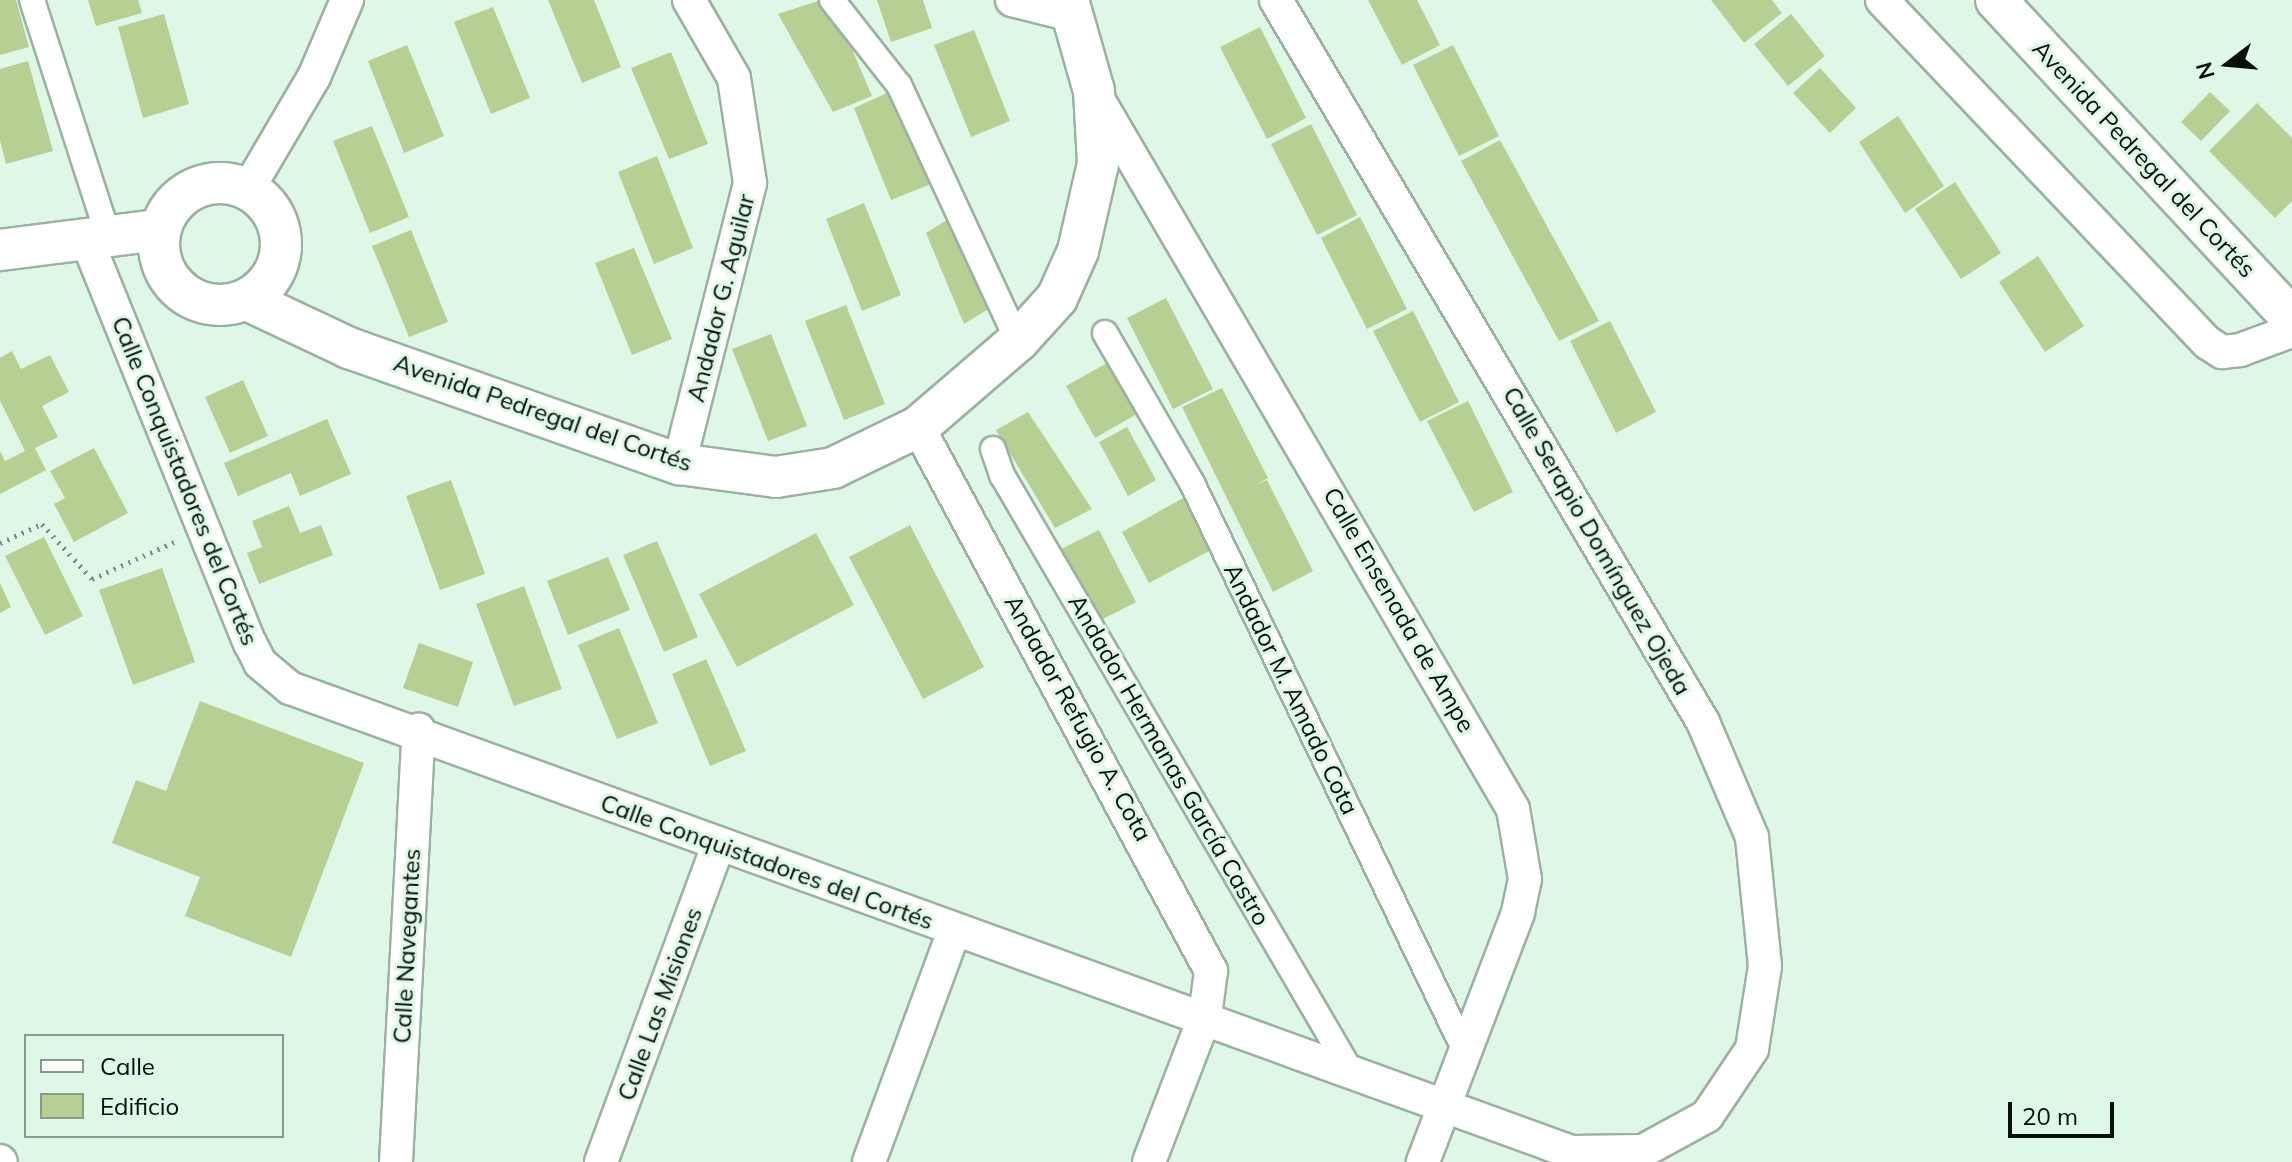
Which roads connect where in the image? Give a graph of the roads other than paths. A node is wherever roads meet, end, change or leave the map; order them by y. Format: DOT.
graph roads {
  1 [pos="32,0"];
  2 [pos="347,0"];
  3 [pos="689,0"];
  4 [pos="832,0"];
  5 [pos="1012,0"];
  6 [pos="1276,0"];
  7 [pos="1882,0"];
  8 [pos="1996,0"];
  9 [pos="1070,7"];
  10 [pos="1094,91"];
  11 [pos="248,189"];
  12 [pos="159,230"];
  13 [pos="98,241"];
  14 [pos="0,250"];
  15 [pos="247,300"];
  16 [pos="2292,318"];
  17 [pos="2292,331"];
  18 [pos="1105,333"];
  19 [pos="1018,341"];
  20 [pos="918,427"];
  21 [pos="993,449"];
  22 [pos="679,464"];
  23 [pos="419,730"];
  24 [pos="718,846"];
  25 [pos="954,931"];
  26 [pos="1205,1016"];
  27 [pos="1465,1051"];
  28 [pos="1349,1068"];
  29 [pos="1446,1103"];
  30 [pos="1707,1116"];
  31 [pos="396,1162"];
  32 [pos="601,1162"];
  33 [pos="869,1162"];
  34 [pos="1149,1162"];
  35 [pos="1423,1162"];
  1 -- 13 [label="street"];
  2 -- 11 [label="street"];
  3 -- 22 [label="street, Andador G. Aguilar"];
  4 -- 19 [label="street"];
  5 -- 9 [label="street"];
  6 -- 30 [label="street, Calle Serapio Domínguez Ojeda"];
  7 -- 17 [label="street"];
  8 -- 16 [label="street, Avenida Pedregal del Cortés"];
  9 -- 10 [label="street, Avenida Pedregal del Cortés"];
  10 -- 19 [label="street, Avenida Pedregal del Cortés"];
  10 -- 27 [label="street, Calle Ensenada de Ampe"];
  11 -- 12 [label="street"];
  11 -- 15 [label="street"];
  12 -- 13 [label="street"];
  12 -- 15 [label="street"];
  13 -- 14 [label="street"];
  13 -- 23 [label="street, Calle Conquistadores del Cortés"];
  15 -- 22 [label="street, Avenida Pedregal del Cortés"];
  18 -- 27 [label="street, Andador M. Amado Cota"];
  19 -- 20 [label="street, Avenida Pedregal del Cortés"];
  20 -- 22 [label="street, Avenida Pedregal del Cortés"];
  20 -- 26 [label="street, Andador Refugio A. Cota"];
  21 -- 28 [label="street, Andador Hermanas García Castro"];
  23 -- 24 [label="street, Calle Conquistadores del Cortés"];
  23 -- 31 [label="street, Calle Navegantes"];
  24 -- 25 [label="street, Calle Conquistadores del Cortés"];
  24 -- 32 [label="street, Calle Las Misiones"];
  25 -- 26 [label="street, Calle Conquistadores del Cortés"];
  25 -- 33 [label="street"];
  26 -- 28 [label="street, Calle Conquistadores del Cortés"];
  26 -- 34 [label="street, Andador Refugio A. Cota"];
  27 -- 29 [label="street, Calle Ensenada de Ampe"];
  28 -- 29 [label="street, Calle Conquistadores del Cortés"];
  29 -- 30 [label="street, Calle Conquistadores del Cortés"];
  29 -- 35 [label="street, Calle Ensenada de Ampe"];
}
